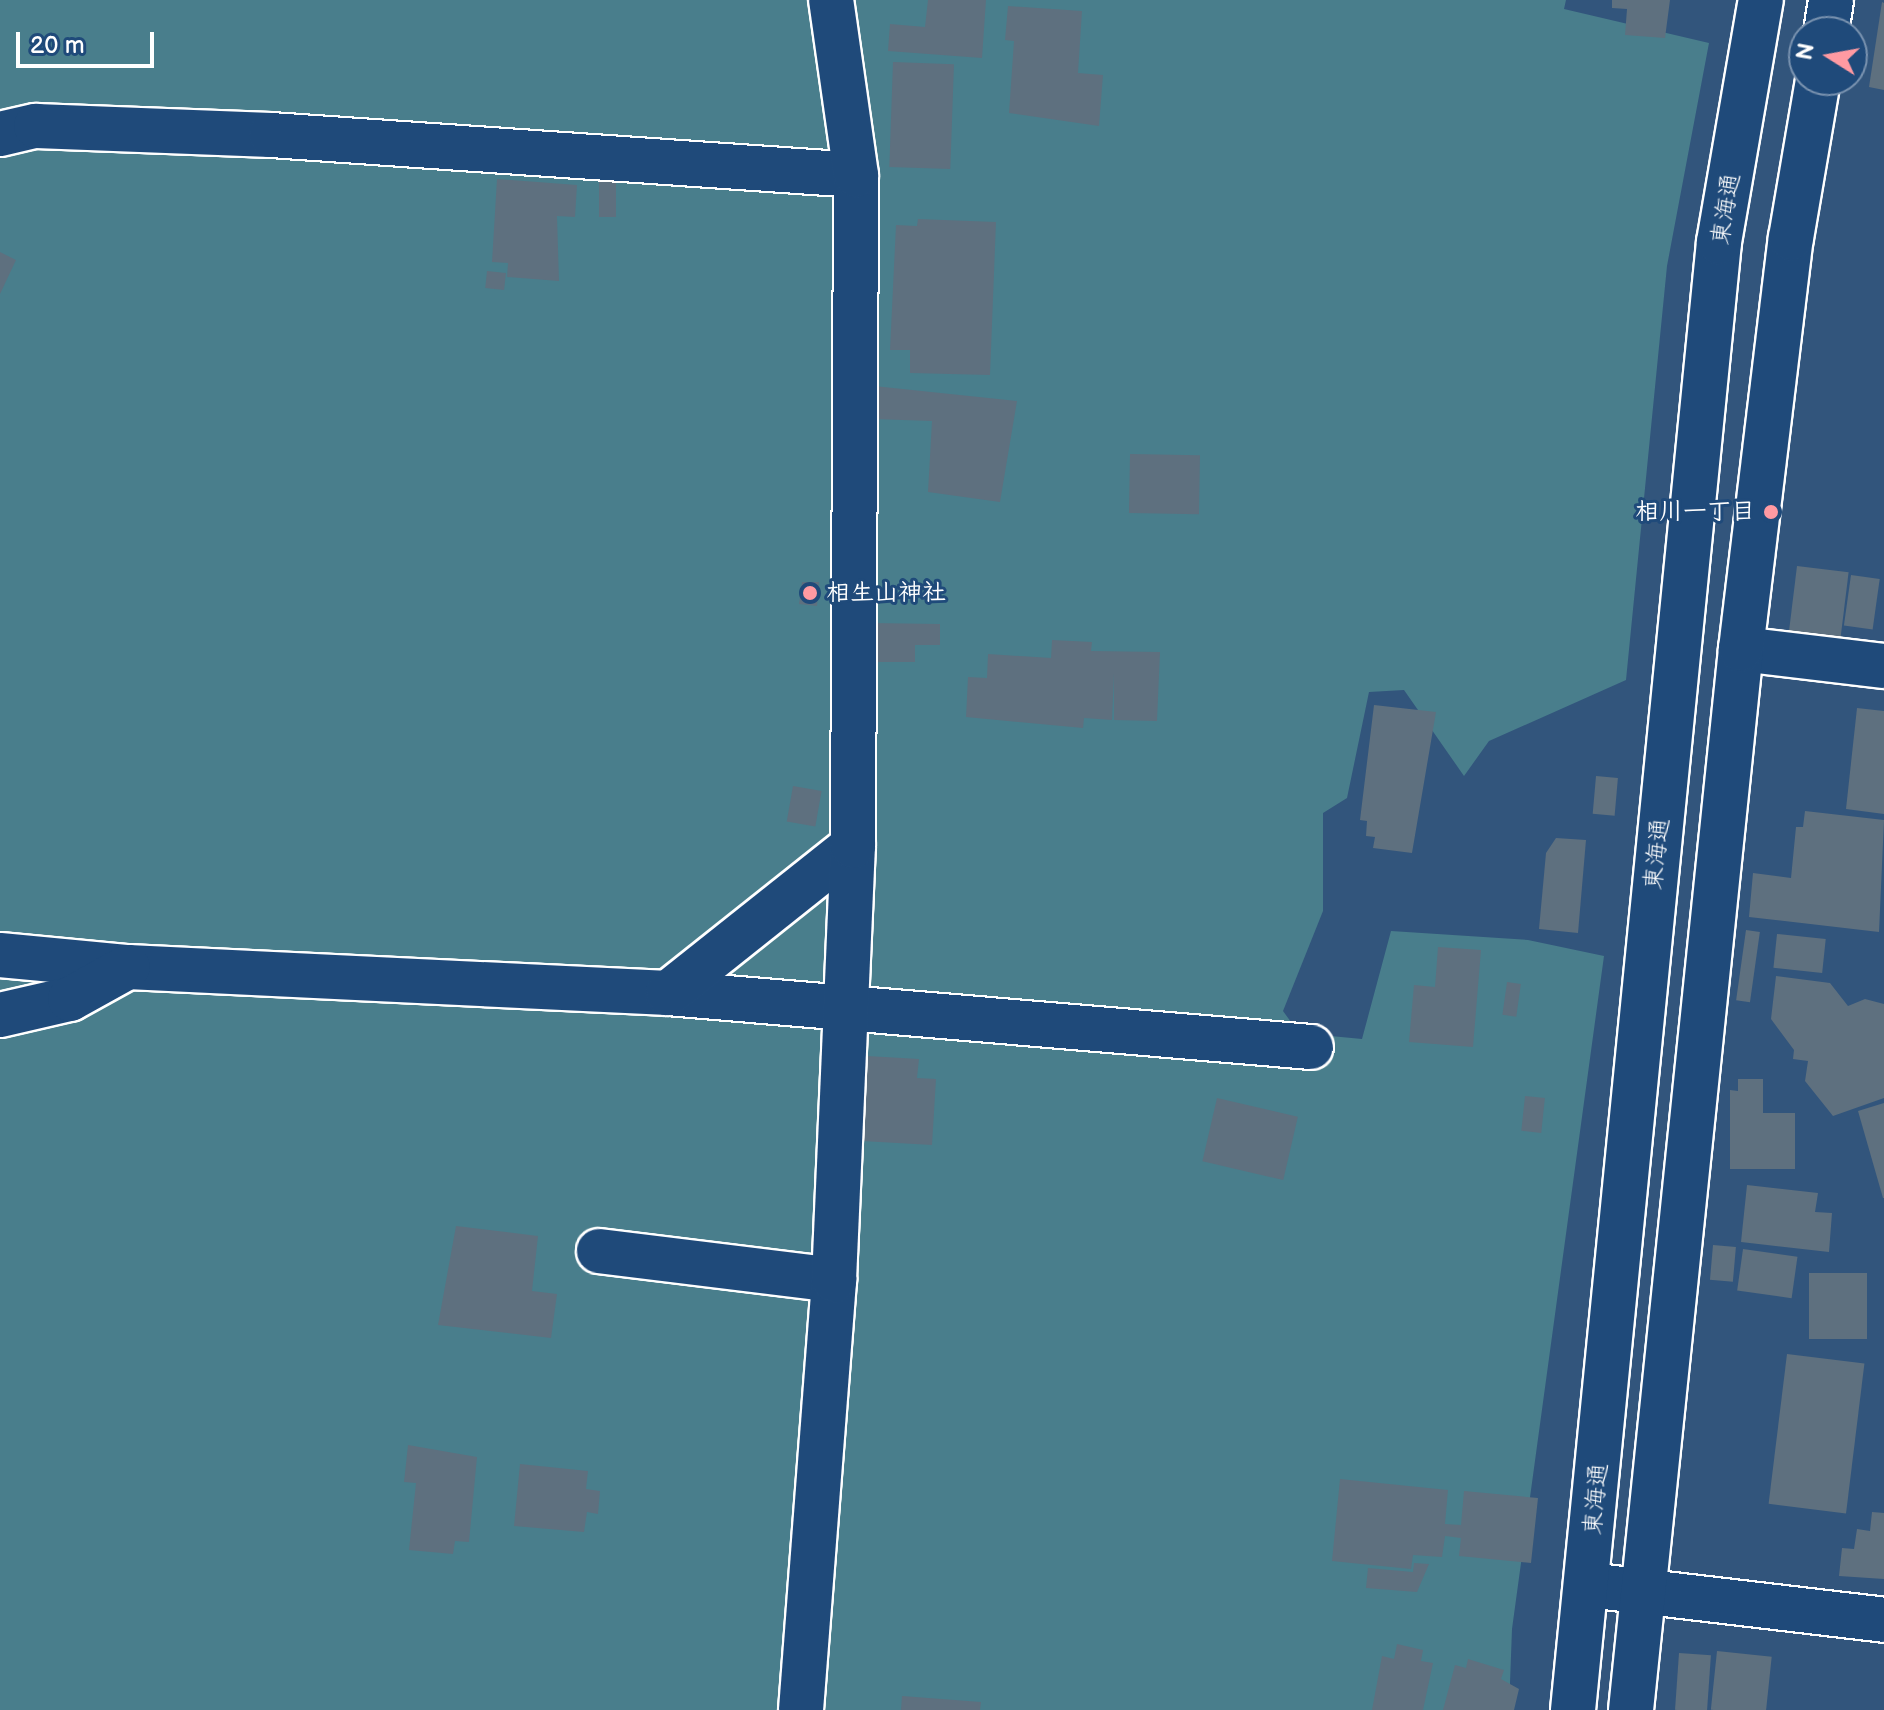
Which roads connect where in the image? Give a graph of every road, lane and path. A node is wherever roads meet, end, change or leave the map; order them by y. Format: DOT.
graph roads {
  1 [pos="831,0"];
  2 [pos="1761,0"];
  3 [pos="1815,96"];
  4 [pos="0,134"];
  5 [pos="856,175"];
  6 [pos="1741,649"];
  7 [pos="1884,666"];
  8 [pos="853,846"];
  9 [pos="0,955"];
  10 [pos="128,967"];
  11 [pos="668,993"];
  12 [pos="845,1008"];
  13 [pos="0,1015"];
  14 [pos="1311,1047"];
  15 [pos="599,1251"];
  16 [pos="834,1280"];
  17 [pos="1588,1585"];
  18 [pos="1643,1592"];
  19 [pos="1884,1620"];
  20 [pos="801,1710"];
  21 [pos="1573,1710"];
  22 [pos="1631,1710"];
  1 -- 5 [label="street"];
  2 -- 17 [label="street, 東海通"];
  3 -- 6 [label="street"];
  4 -- 5 [label="street"];
  5 -- 8 [label="street"];
  6 -- 7 [label="street"];
  6 -- 18 [label="street"];
  8 -- 11 [label="street"];
  8 -- 12 [label="street"];
  9 -- 10 [label="street"];
  10 -- 11 [label="street"];
  10 -- 13 [label="street"];
  11 -- 12 [label="street"];
  12 -- 14 [label="street"];
  12 -- 16 [label="street"];
  15 -- 16 [label="street"];
  16 -- 20 [label="street"];
  17 -- 18 [label="street"];
  17 -- 21 [label="street, 東海通"];
  18 -- 19 [label="street"];
  18 -- 22 [label="street"];
}
